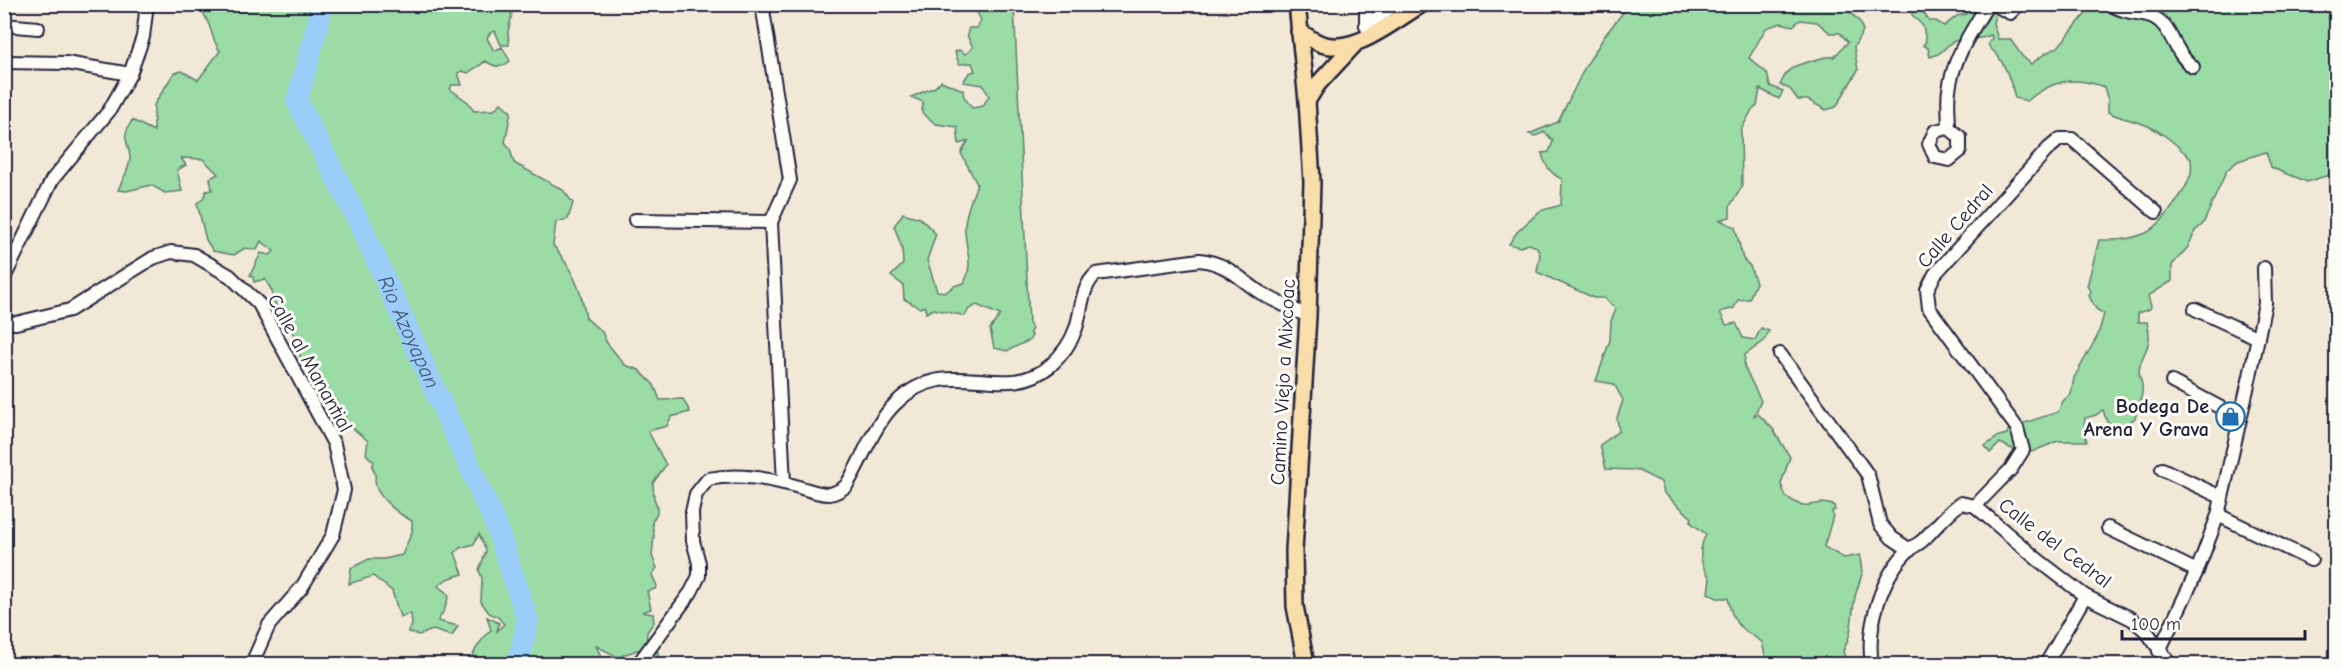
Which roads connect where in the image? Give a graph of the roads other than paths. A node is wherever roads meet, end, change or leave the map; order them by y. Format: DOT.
graph roads {
  1 [pos="147,4"];
  2 [pos="762,4"];
  3 [pos="1297,4"];
  4 [pos="1366,4"];
  5 [pos="1396,4"];
  6 [pos="1422,4"];
  7 [pos="1990,4"];
  8 [pos="2019,4"];
  9 [pos="2109,4"];
  10 [pos="4,25"];
  11 [pos="38,28"];
  12 [pos="1299,31"];
  13 [pos="1368,31"];
  14 [pos="1354,45"];
  15 [pos="4,62"];
  16 [pos="2193,67"];
  17 [pos="130,74"];
  18 [pos="1307,101"];
  19 [pos="1948,128"];
  20 [pos="2156,212"];
  21 [pos="635,220"];
  22 [pos="771,222"];
  23 [pos="2264,268"];
  24 [pos="4,278"];
  25 [pos="2195,309"];
  26 [pos="1308,316"];
  27 [pos="4,322"];
  28 [pos="2258,338"];
  29 [pos="1780,354"];
  30 [pos="2172,382"];
  31 [pos="2240,418"];
  32 [pos="2162,469"];
  33 [pos="784,483"];
  34 [pos="2221,497"];
  35 [pos="1975,506"];
  36 [pos="2218,515"];
  37 [pos="2108,528"];
  38 [pos="1910,550"];
  39 [pos="2311,560"];
  40 [pos="2197,571"];
  41 [pos="2085,596"];
  42 [pos="2159,651"];
  43 [pos="253,664"];
  44 [pos="638,664"];
  45 [pos="1306,664"];
  46 [pos="1872,664"];
  47 [pos="2046,664"];
  48 [pos="2170,664"];
  1 -- 17 [label="street"];
  2 -- 22 [label="street"];
  3 -- 12 [label="main road, Camino Viejo a Mixcoac"];
  4 -- 13 [label="street"];
  5 -- 13 [label="street"];
  6 -- 13 [label="main road"];
  7 -- 8 [label="street"];
  7 -- 19 [label="street"];
  9 -- 16 [label="street"];
  10 -- 11 [label="street"];
  12 -- 14 [label="main road"];
  12 -- 18 [label="main road, Camino Viejo a Mixcoac"];
  13 -- 14 [label="main road"];
  14 -- 18 [label="main road"];
  15 -- 17 [label="street"];
  17 -- 24 [label="street"];
  18 -- 26 [label="main road, Camino Viejo a Mixcoac"];
  20 -- 35 [label="street, Calle Cedral"];
  21 -- 22 [label="street"];
  22 -- 33 [label="street"];
  23 -- 28 [label="street"];
  25 -- 28 [label="street"];
  26 -- 33 [label="street"];
  26 -- 45 [label="main road, Camino Viejo a Mixcoac"];
  27 -- 43 [label="street, Calle al Manantial"];
  28 -- 31 [label="street"];
  29 -- 38 [label="street"];
  30 -- 31 [label="street"];
  31 -- 34 [label="street"];
  32 -- 34 [label="street"];
  33 -- 44 [label="street"];
  34 -- 36 [label="street"];
  35 -- 38 [label="street, Calle del Cedral"];
  35 -- 41 [label="street, Calle del Cedral"];
  36 -- 39 [label="street"];
  36 -- 40 [label="street"];
  37 -- 40 [label="street"];
  38 -- 46 [label="street"];
  40 -- 42 [label="street"];
  41 -- 42 [label="street, Calle del Cedral"];
  41 -- 47 [label="street"];
  42 -- 48 [label="street, Calle del Cedral"];
}
